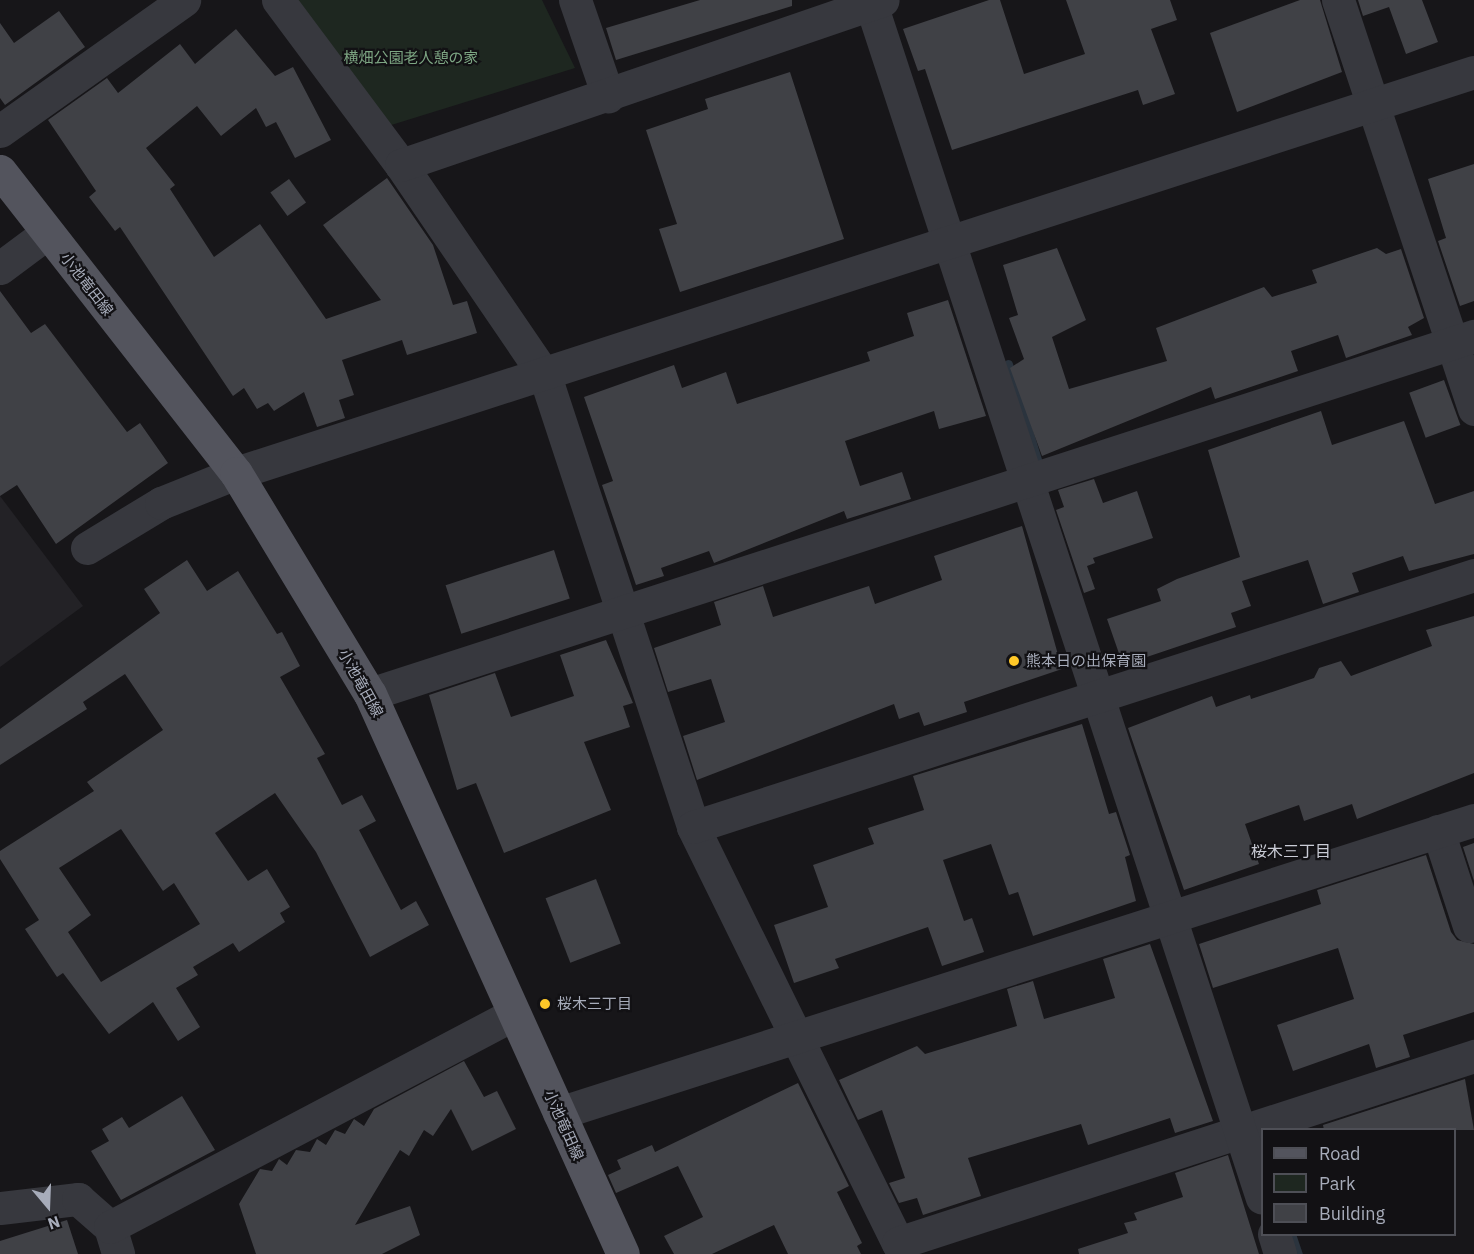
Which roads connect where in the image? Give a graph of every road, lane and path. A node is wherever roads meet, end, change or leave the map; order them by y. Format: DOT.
graph roads {
  1 [pos="184,0"];
  2 [pos="278,0"];
  3 [pos="575,0"];
  4 [pos="1338,0"];
  5 [pos="877,2"];
  6 [pos="1474,72"];
  7 [pos="608,96"];
  8 [pos="1375,105"];
  9 [pos="0,131"];
  10 [pos="401,165"];
  11 [pos="2,178"];
  12 [pos="47,233"];
  13 [pos="952,239"];
  14 [pos="0,268"];
  15 [pos="1463,339"];
  16 [pos="544,376"];
  17 [pos="1474,410"];
  18 [pos="236,473"];
  19 [pos="1025,478"];
  20 [pos="87,548"];
  21 [pos="1474,575"];
  22 [pos="621,610"];
  23 [pos="370,694"];
  24 [pos="1101,696"];
  25 [pos="1474,820"];
  26 [pos="693,827"];
  27 [pos="1438,831"];
  28 [pos="1171,919"];
  29 [pos="1469,926"];
  30 [pos="514,1014"];
  31 [pos="793,1035"];
  32 [pos="1474,1056"];
  33 [pos="559,1113"];
  34 [pos="1241,1131"];
  35 [pos="1261,1192"];
  36 [pos="0,1208"];
  37 [pos="1275,1236"];
  38 [pos="114,1241"];
  39 [pos="901,1248"];
  40 [pos="623,1254"];
  41 [pos="1280,1254"];
  1 -- 9 [label="street"];
  2 -- 10 [label="street"];
  3 -- 7 [label="street"];
  4 -- 8 [label="street"];
  5 -- 7 [label="street"];
  5 -- 13 [label="street"];
  6 -- 8 [label="street"];
  7 -- 10 [label="street"];
  8 -- 13 [label="street"];
  8 -- 15 [label="street"];
  10 -- 16 [label="street"];
  11 -- 12 [label="main road, 小池竜田線"];
  12 -- 14 [label="street"];
  12 -- 18 [label="main road, 小池竜田線"];
  13 -- 16 [label="street"];
  13 -- 19 [label="street"];
  15 -- 17 [label="street"];
  15 -- 19 [label="street"];
  16 -- 18 [label="street"];
  16 -- 22 [label="street"];
  18 -- 20 [label="street"];
  18 -- 23 [label="main road, 小池竜田線"];
  19 -- 22 [label="street"];
  19 -- 24 [label="street"];
  21 -- 24 [label="street"];
  22 -- 23 [label="street"];
  22 -- 26 [label="street"];
  23 -- 30 [label="main road, 小池竜田線"];
  24 -- 26 [label="street"];
  24 -- 28 [label="street"];
  25 -- 27 [label="street"];
  26 -- 31 [label="street"];
  27 -- 28 [label="street"];
  27 -- 29 [label="street"];
  28 -- 31 [label="street"];
  28 -- 34 [label="street"];
  30 -- 33 [label="main road, 小池竜田線"];
  30 -- 38 [label="street"];
  31 -- 33 [label="street"];
  31 -- 39 [label="street"];
  32 -- 34 [label="street"];
  33 -- 40 [label="main road, 小池竜田線"];
  34 -- 35 [label="street"];
  34 -- 39 [label="street"];
  36 -- 38 [label="street"];
  37 -- 41 [label="street"];
}
